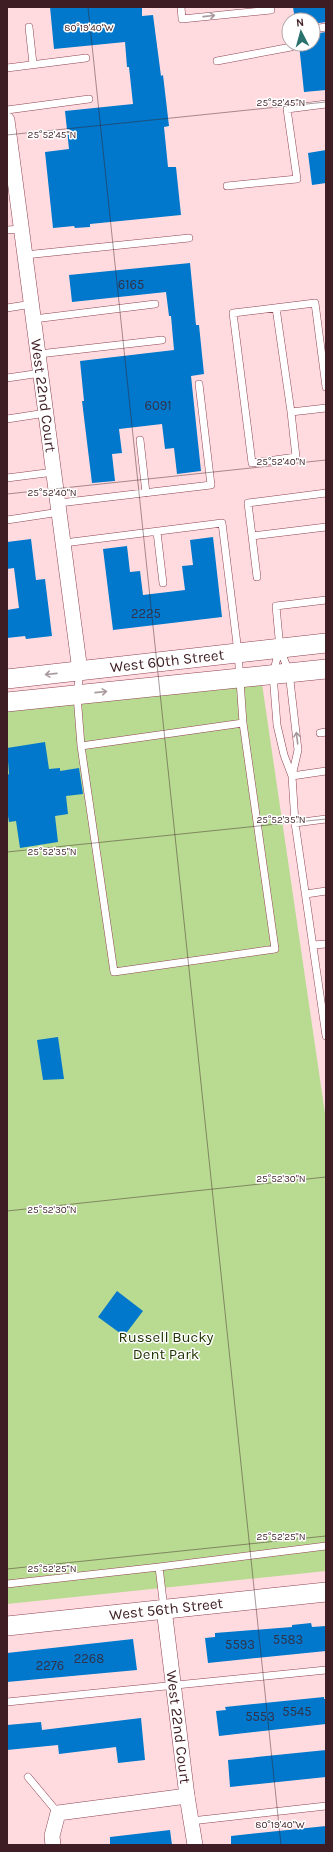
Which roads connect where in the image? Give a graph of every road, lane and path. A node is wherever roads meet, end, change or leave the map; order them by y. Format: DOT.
graph roads {
  1 [pos="181,7"];
  2 [pos="270,7"];
  3 [pos="29,27"];
  4 [pos="281,49"];
  5 [pos="86,58"];
  6 [pos="217,61"];
  7 [pos="33,64"];
  8 [pos="7,68"];
  9 [pos="89,99"];
  10 [pos="326,104"];
  11 [pos="7,110"];
  12 [pos="7,120"];
  13 [pos="10,161"];
  14 [pos="227,186"];
  15 [pos="14,229"];
  16 [pos="189,238"];
  17 [pos="25,255"];
  18 [pos="155,304"];
  19 [pos="7,308"];
  20 [pos="276,308"];
  21 [pos="33,311"];
  22 [pos="162,340"];
  23 [pos="39,354"];
  24 [pos="41,373"];
  25 [pos="7,378"];
  26 [pos="199,384"];
  27 [pos="326,387"];
  28 [pos="326,408"];
  29 [pos="291,412"];
  30 [pos="47,413"];
  31 [pos="7,419"];
  32 [pos="140,440"];
  33 [pos="55,472"];
  34 [pos="7,478"];
  35 [pos="146,493"];
  36 [pos="326,493"];
  37 [pos="60,508"];
  38 [pos="7,520"];
  39 [pos="326,527"];
  40 [pos="157,532"];
  41 [pos="252,536"];
  42 [pos="64,543"];
  43 [pos="257,577"];
  44 [pos="163,583"];
  45 [pos="326,600"];
  46 [pos="326,643"];
  47 [pos="280,648"];
  48 [pos="238,652"];
  49 [pos="326,669"];
  50 [pos="80,671"];
  51 [pos="281,673"];
  52 [pos="240,677"];
  53 [pos="7,679"];
  54 [pos="77,695"];
  55 [pos="7,702"];
  56 [pos="243,723"];
  57 [pos="81,746"];
  58 [pos="326,771"];
  59 [pos="292,776"];
  60 [pos="326,819"];
  61 [pos="295,823"];
  62 [pos="326,891"];
  63 [pos="306,894"];
  64 [pos="326,944"];
  65 [pos="313,946"];
  66 [pos="326,1036"];
  67 [pos="326,1546"];
  68 [pos="159,1566"];
  69 [pos="7,1584"];
  70 [pos="326,1592"];
  71 [pos="164,1609"];
  72 [pos="7,1626"];
  73 [pos="326,1670"];
  74 [pos="174,1686"];
  75 [pos="7,1702"];
  76 [pos="28,1777"];
  77 [pos="187,1796"];
  78 [pos="326,1806"];
  79 [pos="58,1812"];
  80 [pos="191,1821"];
  81 [pos="52,1845"];
  82 [pos="195,1845"];
  1 -- 2 [label="lane, one-way"];
  3 -- 7 [label="lane"];
  4 -- 6 [label="lane"];
  5 -- 7 [label="lane"];
  7 -- 8 [label="lane"];
  9 -- 11 [label="lane"];
  10 -- 14 [label="lane"];
  12 -- 13 [label="street, West 22nd Court"];
  13 -- 15 [label="street, West 22nd Court"];
  15 -- 17 [label="street, West 22nd Court"];
  16 -- 17 [label="lane"];
  17 -- 21 [label="street, West 22nd Court"];
  18 -- 21 [label="lane"];
  19 -- 21 [label="lane"];
  20 -- 27 [label="lane"];
  20 -- 29 [label="lane"];
  20 -- 29 [label="lane"];
  21 -- 23 [label="street, West 22nd Court"];
  22 -- 23 [label="lane"];
  23 -- 24 [label="street, West 22nd Court"];
  24 -- 25 [label="lane"];
  24 -- 30 [label="street, West 22nd Court"];
  26 -- 35 [label="lane"];
  28 -- 29 [label="lane"];
  30 -- 31 [label="lane"];
  30 -- 33 [label="street, West 22nd Court"];
  32 -- 35 [label="lane"];
  33 -- 34 [label="lane"];
  33 -- 37 [label="street, West 22nd Court"];
  35 -- 37 [label="lane"];
  36 -- 41 [label="lane"];
  37 -- 38 [label="lane"];
  37 -- 42 [label="street, West 22nd Court"];
  39 -- 41 [label="lane"];
  40 -- 42 [label="lane"];
  40 -- 44 [label="lane"];
  40 -- 48 [label="lane"];
  41 -- 43 [label="lane"];
  42 -- 50 [label="street, West 22nd Court"];
  45 -- 47 [label="lane"];
  46 -- 47 [label="street, West 60th Street"];
  47 -- 48 [label="street, West 60th Street"];
  47 -- 51 [label="lane"];
  47 -- 51 [label="lane"];
  48 -- 50 [label="street, West 60th Street"];
  48 -- 52 [label="lane"];
  49 -- 51 [label="street, West 60th Street"];
  50 -- 53 [label="street, West 60th Street, one-way"];
  50 -- 54 [label="lane"];
  51 -- 52 [label="street, West 60th Street"];
  51 -- 59 [label="lane"];
  59 -- 51 [label="lane, one-way"];
  54 -- 52 [label="street, West 60th Street, one-way"];
  52 -- 56 [label="lane"];
  54 -- 55 [label="street, West 60th Street"];
  54 -- 57 [label="lane"];
  56 -- 57 [label="lane"];
  56 -- 57 [label="lane"];
  58 -- 59 [label="lane"];
  59 -- 61 [label="lane"];
  60 -- 61 [label="lane"];
  61 -- 63 [label="lane"];
  62 -- 63 [label="lane"];
  63 -- 65 [label="lane"];
  64 -- 65 [label="lane"];
  65 -- 66 [label="lane"];
  67 -- 68 [label="lane"];
  68 -- 69 [label="lane"];
  68 -- 71 [label="lane"];
  70 -- 71 [label="street, West 56th Street"];
  71 -- 72 [label="street, West 56th Street"];
  71 -- 74 [label="street, West 22nd Court"];
  73 -- 74 [label="lane"];
  74 -- 75 [label="lane"];
  74 -- 77 [label="street, West 22nd Court"];
  76 -- 79 [label="lane"];
  77 -- 79 [label="street"];
  77 -- 80 [label="street, West 22nd Court"];
  78 -- 80 [label="lane"];
  79 -- 81 [label="street"];
  80 -- 82 [label="street, West 22nd Court"];
}
